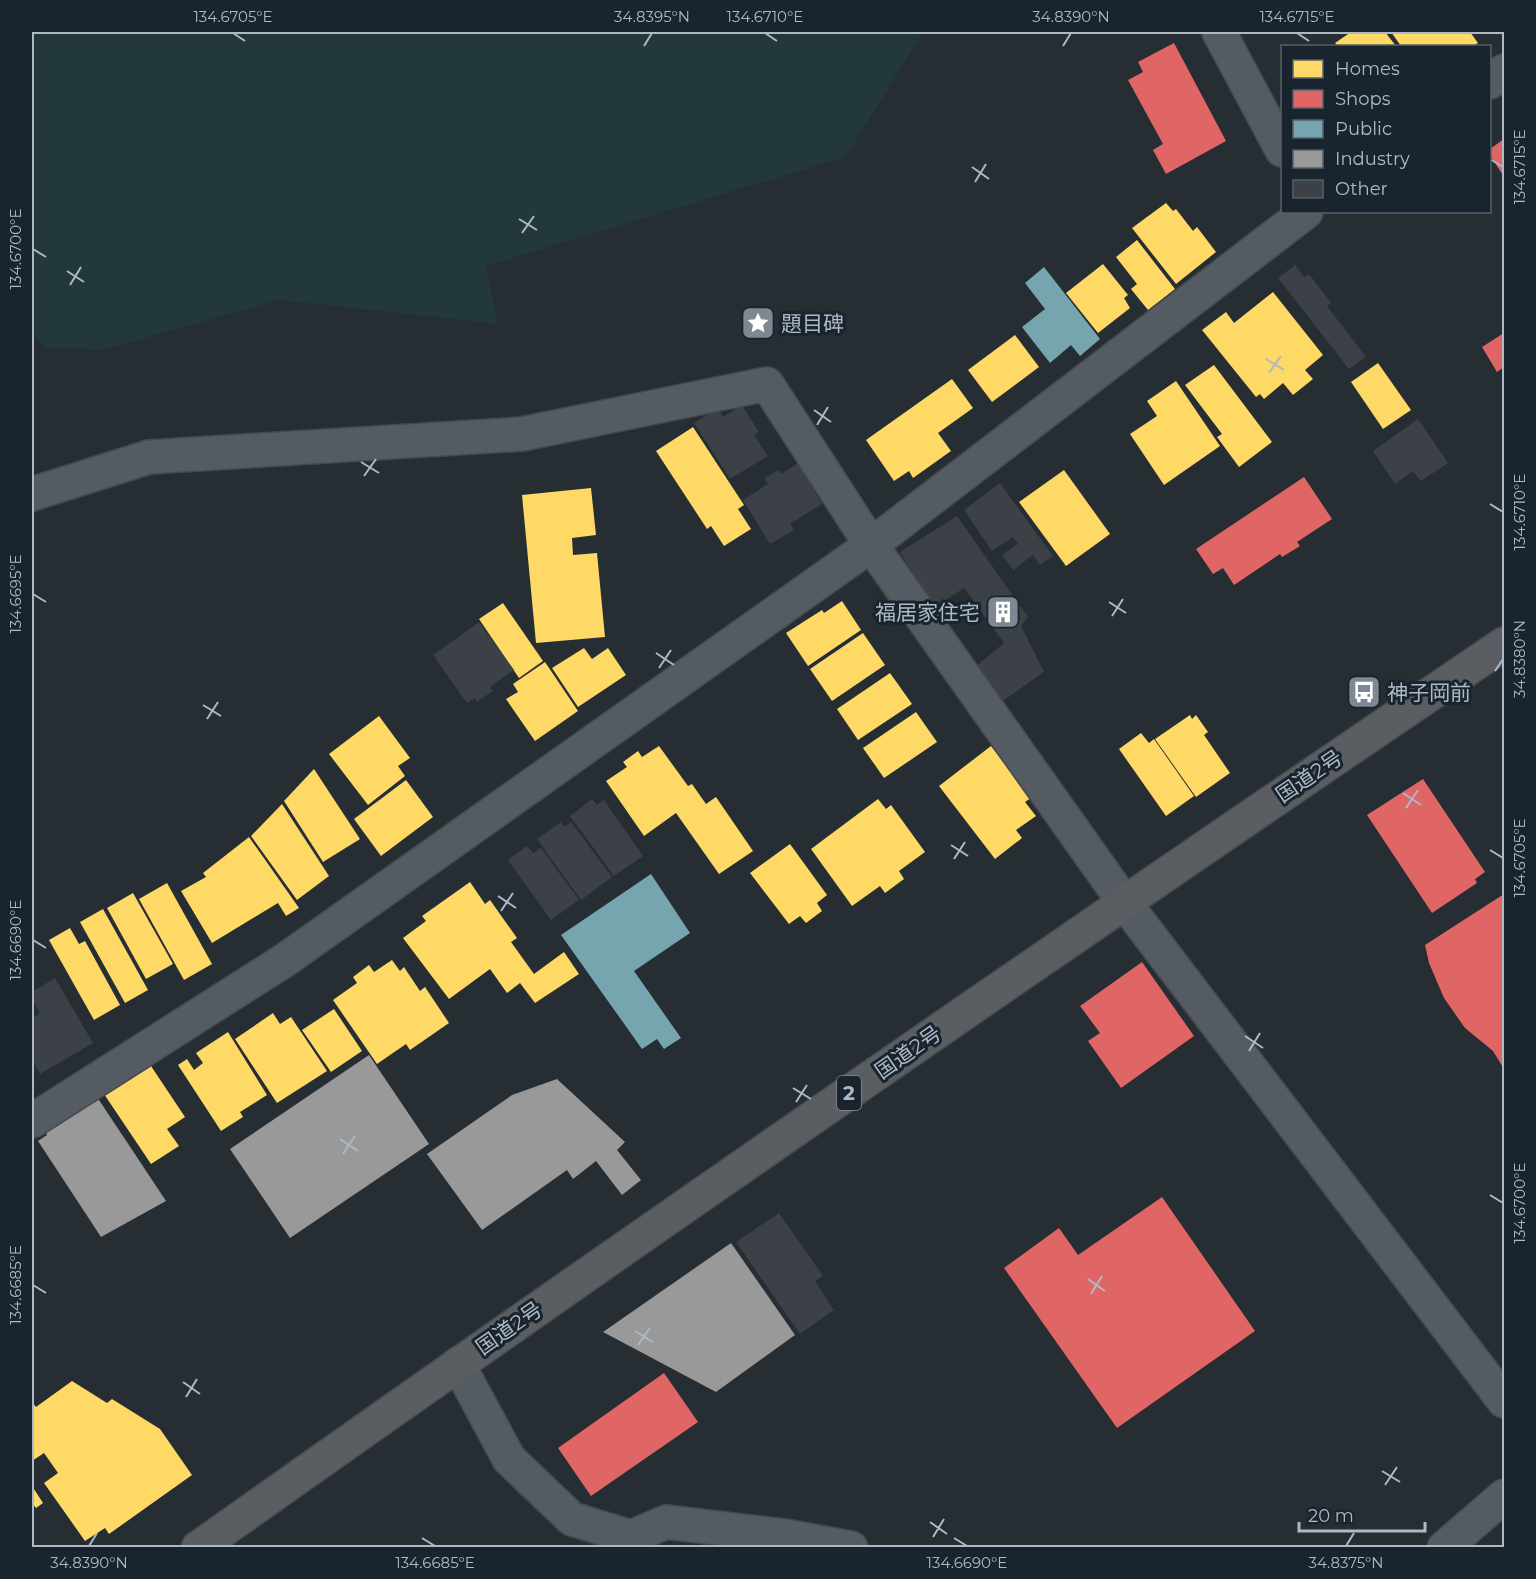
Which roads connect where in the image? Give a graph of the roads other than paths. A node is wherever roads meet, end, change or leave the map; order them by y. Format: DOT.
graph roads {
  1 [pos="1220,32"];
  2 [pos="1504,71"];
  3 [pos="1491,81"];
  4 [pos="1281,148"];
  5 [pos="1305,213"];
  6 [pos="32,494"];
  7 [pos="871,545"];
  8 [pos="1504,644"];
  9 [pos="1124,902"];
  10 [pos="32,1121"];
  11 [pos="458,1364"];
  12 [pos="1504,1401"];
  13 [pos="1504,1496"];
  14 [pos="198,1548"];
  15 [pos="851,1548"];
  16 [pos="1444,1548"];
  1 -- 4 [label="street"];
  2 -- 3 [label="street"];
  5 -- 7 [label="street"];
  6 -- 7 [label="street"];
  7 -- 9 [label="street"];
  7 -- 10 [label="street"];
  8 -- 9 [label="highway, 国道2号 / 2"];
  9 -- 11 [label="highway, 国道2号 / 2"];
  9 -- 12 [label="street"];
  11 -- 14 [label="highway, 国道2号 / 2"];
  11 -- 15 [label="street"];
  13 -- 16 [label="street"];
}
